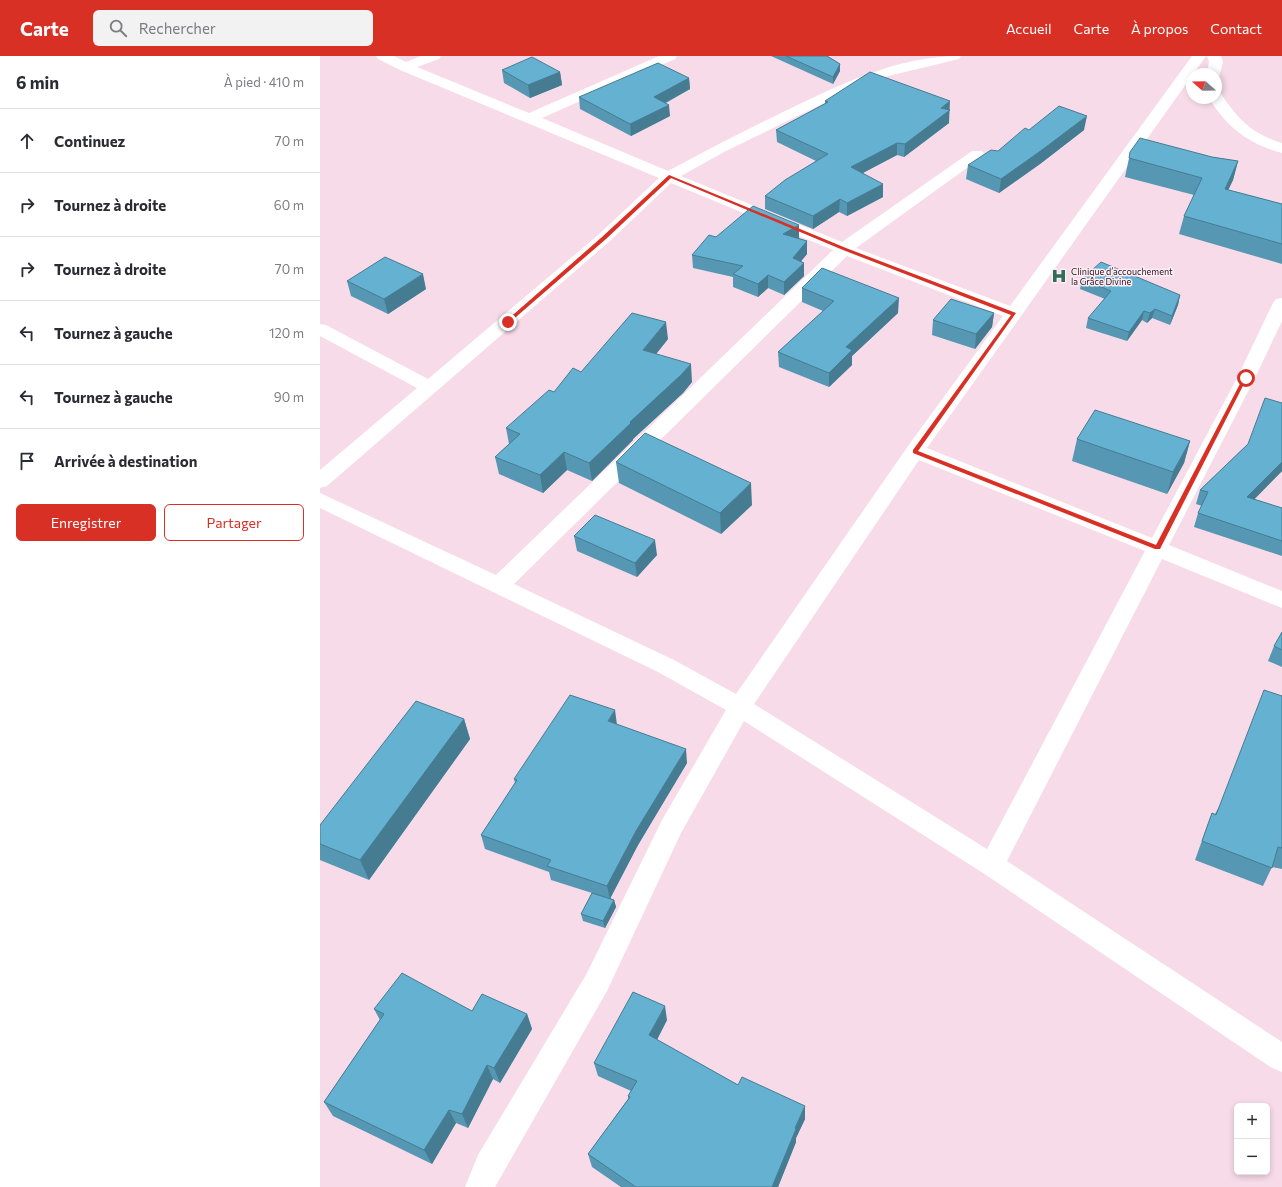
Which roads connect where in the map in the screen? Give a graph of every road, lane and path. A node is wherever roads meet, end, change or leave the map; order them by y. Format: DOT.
graph roads {
  1 [pos="383,56"];
  2 [pos="434,56"];
  3 [pos="670,56"];
  4 [pos="954,56"];
  5 [pos="1199,56"];
  6 [pos="1214,56"];
  7 [pos="931,58"];
  8 [pos="404,67"];
  9 [pos="1215,68"];
  10 [pos="1220,104"];
  11 [pos="528,119"];
  12 [pos="1282,148"];
  13 [pos="977,154"];
  14 [pos="670,176"];
  15 [pos="844,249"];
  16 [pos="1282,303"];
  17 [pos="1014,314"];
  18 [pos="320,330"];
  19 [pos="430,387"];
  20 [pos="915,451"];
  21 [pos="320,481"];
  22 [pos="320,500"];
  23 [pos="1157,548"];
  24 [pos="498,586"];
  25 [pos="1282,600"];
  26 [pos="740,707"];
  27 [pos="992,865"];
  28 [pos="1282,1058"];
  29 [pos="480,1187"];
  1 -- 8 [label="street"];
  2 -- 8 [label="street"];
  3 -- 11 [label="street"];
  4 -- 7 [label="street"];
  5 -- 17 [label="street"];
  6 -- 9 [label="street"];
  7 -- 14 [label="street"];
  8 -- 11 [label="street"];
  10 -- 12 [label="street"];
  11 -- 14 [label="street"];
  13 -- 15 [label="street"];
  14 -- 15 [label="street"];
  14 -- 19 [label="street"];
  15 -- 17 [label="street"];
  15 -- 24 [label="street"];
  16 -- 23 [label="street"];
  17 -- 20 [label="street"];
  18 -- 19 [label="street"];
  19 -- 21 [label="street"];
  20 -- 23 [label="street"];
  20 -- 26 [label="street"];
  22 -- 24 [label="street"];
  23 -- 25 [label="street"];
  23 -- 27 [label="street"];
  24 -- 26 [label="street"];
  26 -- 27 [label="street"];
  26 -- 29 [label="street"];
  27 -- 28 [label="street"];
}
